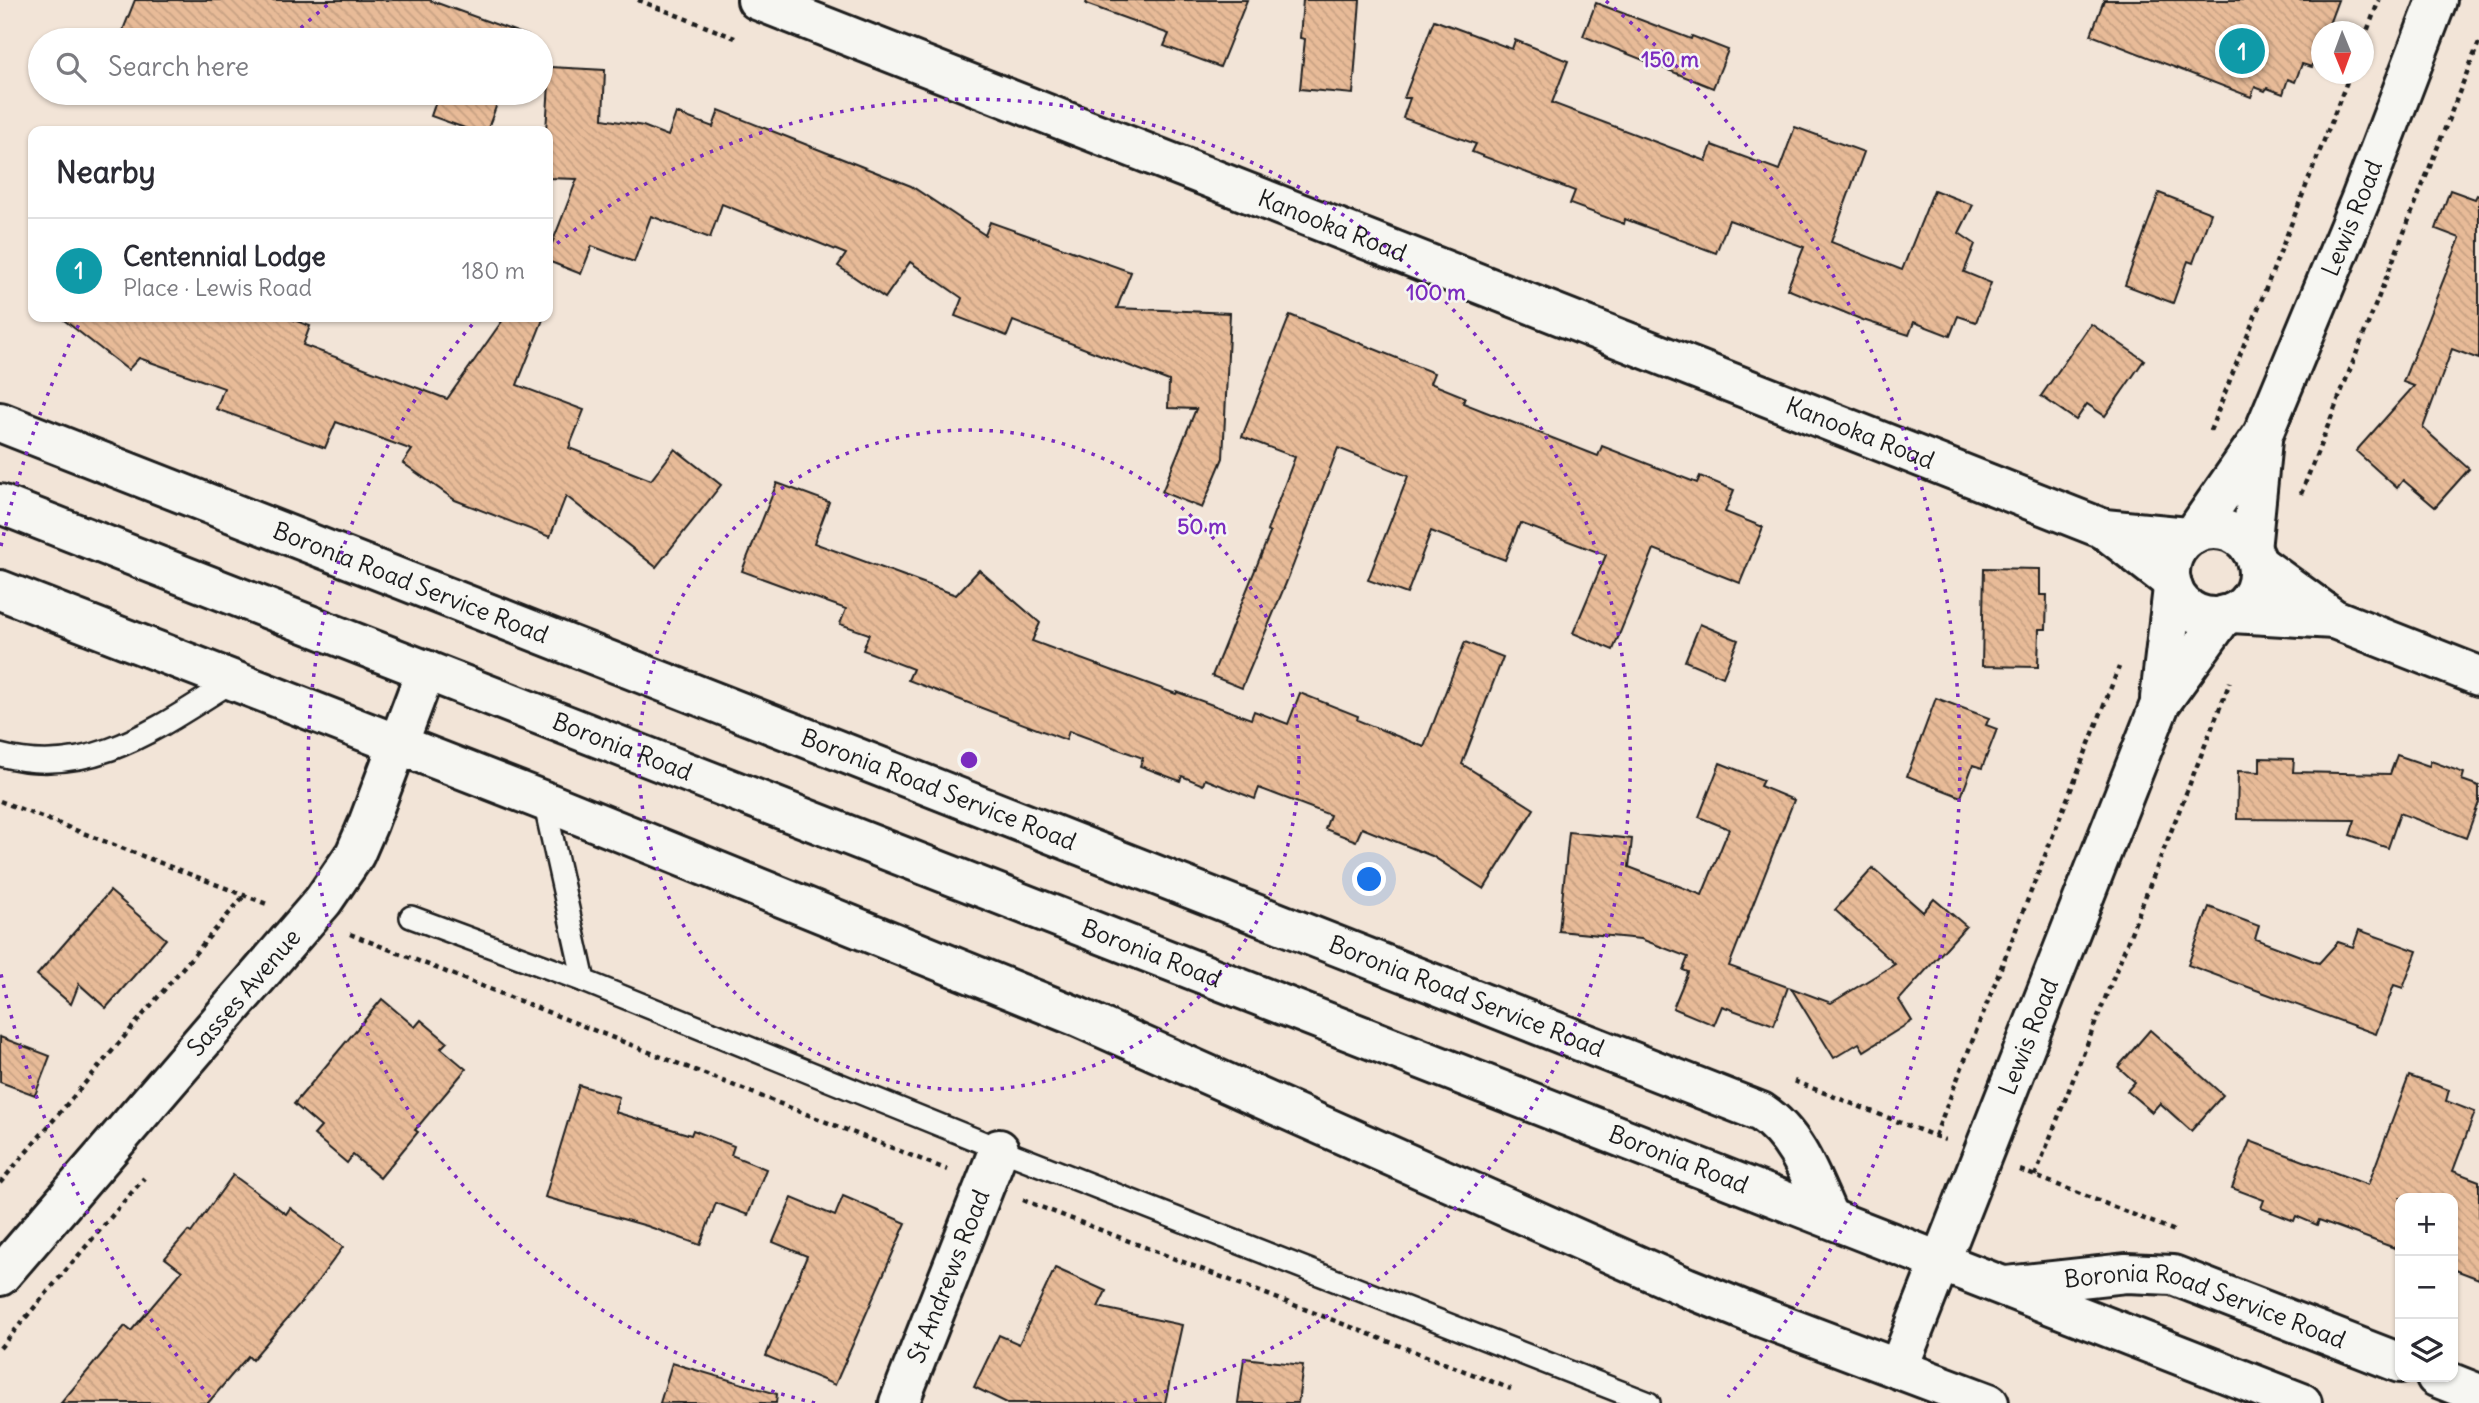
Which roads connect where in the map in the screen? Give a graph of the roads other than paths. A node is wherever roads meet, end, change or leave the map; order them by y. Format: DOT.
graph roads {
  1 [pos="757,0"];
  2 [pos="2437,0"];
  3 [pos="0,422"];
  4 [pos="2263,434"];
  5 [pos="0,504"];
  6 [pos="2104,529"];
  7 [pos="2191,536"];
  8 [pos="2254,556"];
  9 [pos="2172,585"];
  10 [pos="0,590"];
  11 [pos="2228,614"];
  12 [pos="2334,619"];
  13 [pos="426,670"];
  14 [pos="2479,676"];
  15 [pos="233,681"];
  16 [pos="2160,704"];
  17 [pos="398,745"];
  18 [pos="0,755"];
  19 [pos="544,801"];
  20 [pos="411,917"];
  21 [pos="584,981"];
  22 [pos="999,1149"];
  23 [pos="1828,1216"];
  24 [pos="1941,1261"];
  25 [pos="0,1276"];
  26 [pos="2006,1286"];
  27 [pos="2395,1361"];
  28 [pos="1898,1369"];
  29 [pos="2449,1382"];
  30 [pos="2479,1394"];
  31 [pos="900,1403"];
  32 [pos="1649,1403"];
  33 [pos="1989,1403"];
  34 [pos="2302,1403"];
  1 -- 6 [label="street, Kanooka Road"];
  2 -- 4 [label="street, Lewis Road"];
  3 -- 23 [label="street, Boronia Road Service Road"];
  4 -- 7 [label="street, Lewis Road"];
  4 -- 8 [label="street, Lewis Road"];
  5 -- 13 [label="street, Boronia Road"];
  6 -- 7 [label="street, Kanooka Road"];
  6 -- 9 [label="street, Kanooka Road"];
  7 -- 8 [label="street"];
  7 -- 9 [label="street"];
  8 -- 11 [label="street"];
  8 -- 12 [label="street"];
  9 -- 11 [label="street"];
  9 -- 16 [label="street, Lewis Road"];
  10 -- 15 [label="street"];
  11 -- 12 [label="street"];
  11 -- 16 [label="street, Lewis Road"];
  12 -- 14 [label="street"];
  13 -- 17 [label="street, Sasses Avenue"];
  13 -- 23 [label="street, Boronia Road"];
  15 -- 17 [label="street"];
  15 -- 18 [label="lane"];
  16 -- 24 [label="street, Lewis Road"];
  17 -- 19 [label="street"];
  17 -- 25 [label="street, Sasses Avenue"];
  19 -- 21 [label="lane"];
  19 -- 28 [label="street"];
  20 -- 21 [label="lane"];
  21 -- 22 [label="lane"];
  22 -- 31 [label="street, St Andrews Road"];
  22 -- 32 [label="lane"];
  23 -- 24 [label="street, Boronia Road"];
  24 -- 26 [label="street, Boronia Road"];
  24 -- 28 [label="street, Lewis Road"];
  26 -- 27 [label="street, Boronia Road Service Road"];
  26 -- 34 [label="street, Boronia Road"];
  28 -- 33 [label="street"];
  29 -- 30 [label="street"];
}
